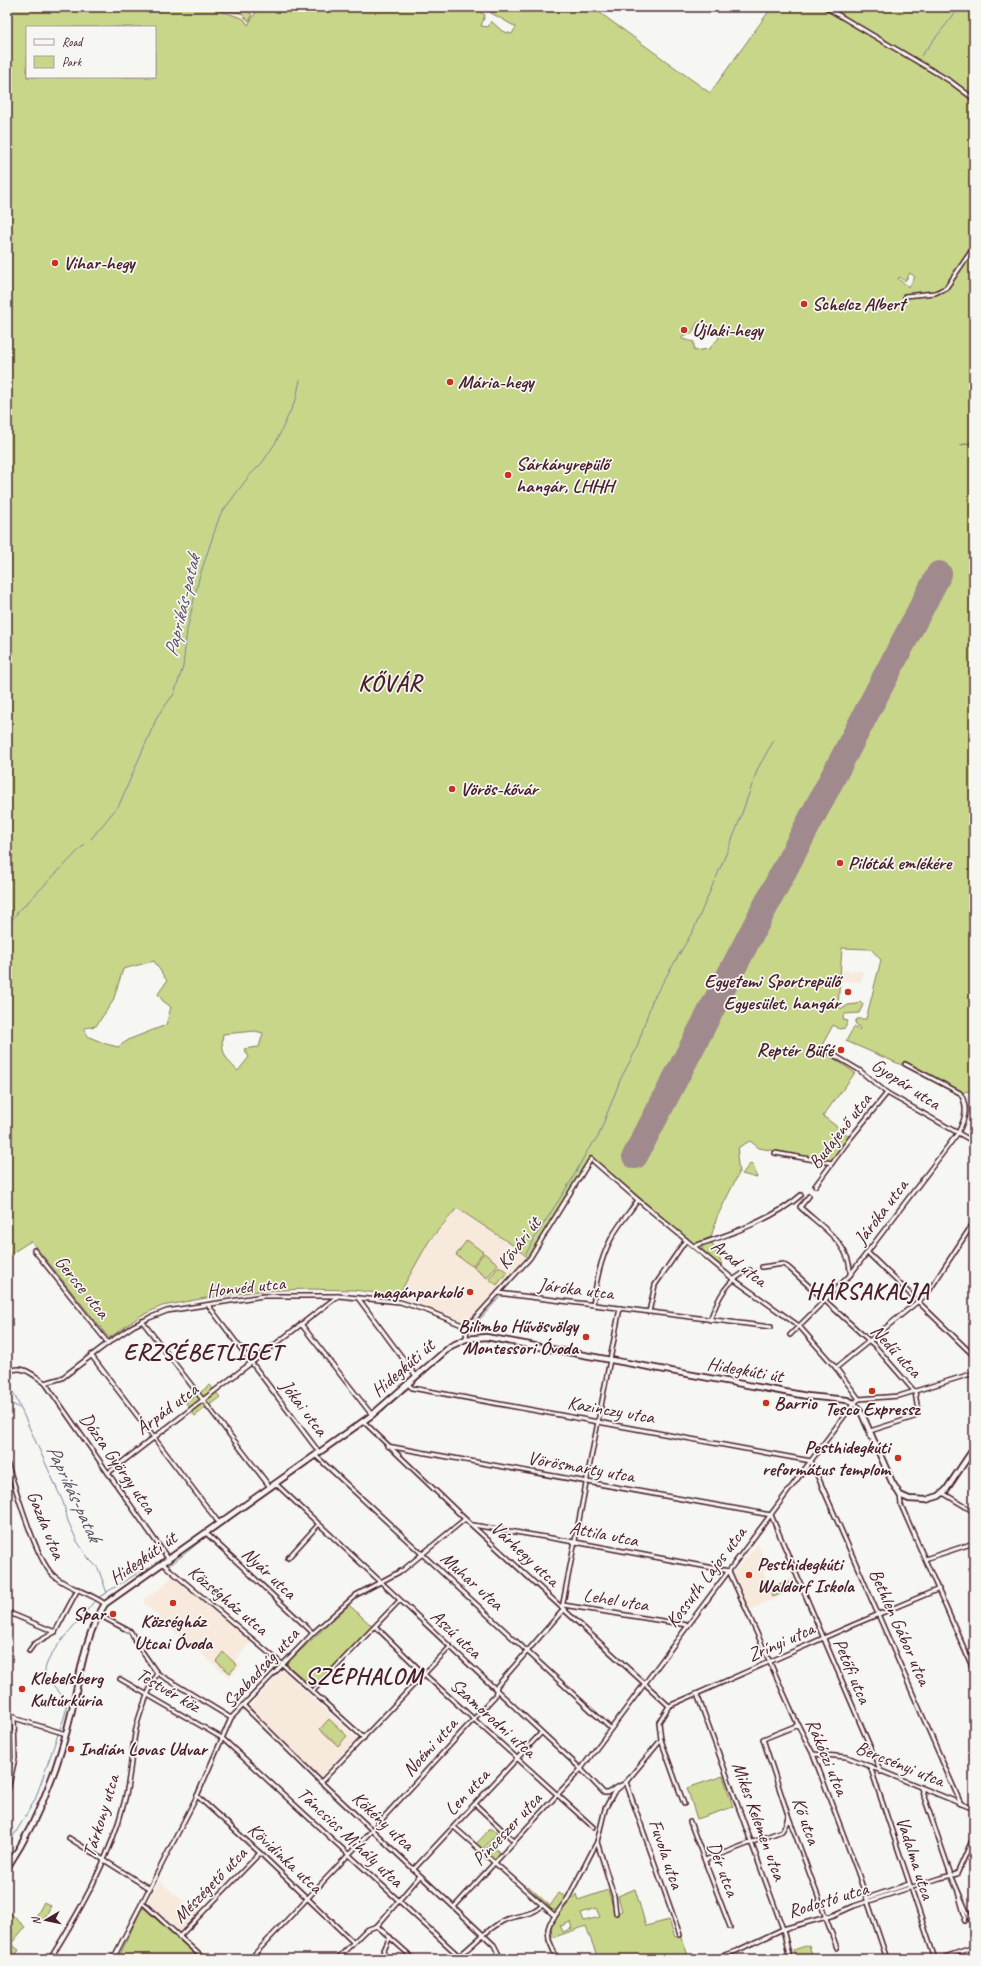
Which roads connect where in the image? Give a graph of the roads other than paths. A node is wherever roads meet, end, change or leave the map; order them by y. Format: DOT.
graph roads {
  1 [pos="825,7"];
  2 [pos="974,100"];
  3 [pos="974,247"];
  4 [pos="904,296"];
  5 [pos="822,1048"];
  6 [pos="905,1064"];
  7 [pos="887,1093"];
  8 [pos="958,1133"];
  9 [pos="974,1142"];
  10 [pos="775,1152"];
  11 [pos="592,1159"];
  12 [pos="832,1163"];
  13 [pos="815,1186"];
  14 [pos="801,1195"];
  15 [pos="809,1196"];
  16 [pos="638,1200"];
  17 [pos="974,1222"];
  18 [pos="686,1240"];
  19 [pos="694,1246"];
  20 [pos="34,1250"];
  21 [pos="868,1253"];
  22 [pos="762,1267"];
  23 [pos="750,1270"];
  24 [pos="850,1275"];
  25 [pos="733,1279"];
  26 [pos="498,1293"];
  27 [pos="338,1296"];
  28 [pos="358,1298"];
  29 [pos="825,1301"];
  30 [pos="918,1302"];
  31 [pos="208,1305"];
  32 [pos="593,1305"];
  33 [pos="620,1308"];
  34 [pos="649,1312"];
  35 [pos="710,1320"];
  36 [pos="142,1321"];
  37 [pos="301,1324"];
  38 [pos="799,1326"];
  39 [pos="467,1328"];
  40 [pos="771,1328"];
  41 [pos="790,1335"];
  42 [pos="466,1339"];
  43 [pos="870,1340"];
  44 [pos="108,1343"];
  45 [pos="91,1356"];
  46 [pos="974,1356"];
  47 [pos="610,1360"];
  48 [pos="252,1361"];
  49 [pos="836,1368"];
  50 [pos="7,1372"];
  51 [pos="974,1372"];
  52 [pos="416,1376"];
  53 [pos="45,1383"];
  54 [pos="409,1385"];
  55 [pos="915,1392"];
  56 [pos="859,1399"];
  57 [pos="203,1400"];
  58 [pos="854,1403"];
  59 [pos="372,1414"];
  60 [pos="598,1422"];
  61 [pos="364,1423"];
  62 [pos="870,1431"];
  63 [pos="152,1438"];
  64 [pos="387,1446"];
  65 [pos="974,1448"];
  66 [pos="319,1452"];
  67 [pos="316,1456"];
  68 [pos="811,1460"];
  69 [pos="7,1463"];
  70 [pos="108,1473"];
  71 [pos="586,1482"];
  72 [pos="275,1485"];
  73 [pos="943,1493"];
  74 [pos="900,1495"];
  75 [pos="974,1512"];
  76 [pos="771,1515"];
  77 [pos="465,1519"];
  78 [pos="219,1523"];
  79 [pos="318,1525"];
  80 [pos="473,1525"];
  81 [pos="207,1534"];
  82 [pos="575,1542"];
  83 [pos="974,1543"];
  84 [pos="422,1555"];
  85 [pos="288,1558"];
  86 [pos="925,1559"];
  87 [pos="169,1560"];
  88 [pos="163,1564"];
  89 [pos="729,1571"];
  90 [pos="381,1583"];
  91 [pos="78,1589"];
  92 [pos="938,1589"];
  93 [pos="399,1601"];
  94 [pos="105,1604"];
  95 [pos="563,1608"];
  96 [pos="7,1612"];
  97 [pos="879,1614"];
  98 [pos="99,1615"];
  99 [pos="688,1625"];
  100 [pos="376,1627"];
  101 [pos="55,1632"];
  102 [pos="313,1633"];
  103 [pos="823,1638"];
  104 [pos="450,1647"];
  105 [pos="29,1651"];
  106 [pos="527,1651"];
  107 [pos="770,1662"];
  108 [pos="282,1664"];
  109 [pos="974,1671"];
  110 [pos="157,1673"];
  111 [pos="424,1674"];
  112 [pos="120,1680"];
  113 [pos="644,1683"];
  114 [pos="496,1691"];
  115 [pos="313,1692"];
  116 [pos="147,1694"];
  117 [pos="697,1694"];
  118 [pos="243,1706"];
  119 [pos="669,1706"];
  120 [pos="7,1711"];
  121 [pos="14,1716"];
  122 [pos="231,1718"];
  123 [pos="474,1719"];
  124 [pos="798,1725"];
  125 [pos="610,1728"];
  126 [pos="541,1733"];
  127 [pos="64,1734"];
  128 [pos="222,1738"];
  129 [pos="364,1738"];
  130 [pos="661,1740"];
  131 [pos="813,1754"];
  132 [pos="517,1759"];
  133 [pos="870,1766"];
  134 [pos="581,1769"];
  135 [pos="881,1772"];
  136 [pos="321,1782"];
  137 [pos="626,1782"];
  138 [pos="621,1785"];
  139 [pos="920,1787"];
  140 [pos="7,1794"];
  141 [pos="558,1795"];
  142 [pos="197,1796"];
  143 [pos="684,1804"];
  144 [pos="961,1804"];
  145 [pos="476,1805"];
  146 [pos="974,1809"];
  147 [pos="788,1814"];
  148 [pos="690,1822"];
  149 [pos="454,1826"];
  150 [pos="593,1827"];
  151 [pos="372,1830"];
  152 [pos="974,1836"];
  153 [pos="69,1838"];
  154 [pos="514,1841"];
  155 [pos="596,1842"];
  156 [pos="752,1842"];
  157 [pos="260,1853"];
  158 [pos="7,1854"];
  159 [pos="348,1854"];
  160 [pos="14,1858"];
  161 [pos="104,1860"];
  162 [pos="705,1860"];
  163 [pos="496,1863"];
  164 [pos="7,1868"];
  165 [pos="413,1870"];
  166 [pos="953,1875"];
  167 [pos="420,1876"];
  168 [pos="909,1884"];
  169 [pos="956,1886"];
  170 [pos="911,1888"];
  171 [pos="150,1889"];
  172 [pos="308,1897"];
  173 [pos="867,1898"];
  174 [pos="398,1901"];
  175 [pos="868,1902"];
  176 [pos="143,1903"];
  177 [pos="542,1905"];
  178 [pos="454,1907"];
  179 [pos="616,1913"];
  180 [pos="555,1916"];
  181 [pos="825,1917"];
  182 [pos="964,1921"];
  183 [pos="377,1926"];
  184 [pos="730,1927"];
  185 [pos="974,1928"];
  186 [pos="783,1929"];
  187 [pos="484,1935"];
  188 [pos="680,1935"];
  189 [pos="180,1937"];
  190 [pos="390,1937"];
  191 [pos="353,1942"];
  192 [pos="974,1947"];
  193 [pos="838,1948"];
  194 [pos="459,1956"];
  195 [pos="50,1959"];
  196 [pos="113,1959"];
  197 [pos="204,1959"];
  198 [pos="250,1959"];
  199 [pos="337,1959"];
  200 [pos="380,1959"];
  201 [pos="414,1959"];
  202 [pos="455,1959"];
  203 [pos="500,1959"];
  204 [pos="557,1959"];
  205 [pos="713,1959"];
  206 [pos="790,1959"];
  207 [pos="887,1959"];
  208 [pos="934,1959"];
  209 [pos="939,1959"];
  1 -- 2 [label="street"];
  3 -- 4 [label="street"];
  5 -- 7 [label="street, Gyopár utca"];
  6 -- 8 [label="street, Járóka utca"];
  7 -- 8 [label="street, Gyopár utca"];
  7 -- 12 [label="street, Budajenő utca"];
  8 -- 9 [label="street, Gyopár utca"];
  8 -- 21 [label="street, Járóka utca"];
  10 -- 12 [label="street"];
  11 -- 16 [label="street, Arad utca"];
  11 -- 26 [label="street, Kővári út"];
  12 -- 13 [label="street, Budajenő utca"];
  14 -- 19 [label="street"];
  15 -- 24 [label="street"];
  16 -- 18 [label="street, Arad utca"];
  16 -- 32 [label="street"];
  17 -- 30 [label="street"];
  18 -- 19 [label="street, Arad utca"];
  18 -- 34 [label="street"];
  19 -- 25 [label="street, Arad utca"];
  20 -- 44 [label="street, Gercse utca"];
  21 -- 24 [label="street, Járóka utca"];
  21 -- 30 [label="street"];
  22 -- 29 [label="street, Nedű utca"];
  23 -- 25 [label="street"];
  24 -- 29 [label="street, Járóka utca"];
  25 -- 35 [label="street"];
  25 -- 38 [label="street, Arad utca"];
  26 -- 32 [label="street, Járóka utca"];
  26 -- 39 [label="street, Kővári út"];
  27 -- 28 [label="street, Honvéd utca"];
  27 -- 31 [label="street, Honvéd utca"];
  27 -- 37 [label="street, Árpád utca"];
  28 -- 39 [label="street, Honvéd utca"];
  28 -- 52 [label="street"];
  29 -- 38 [label="street, Járóka utca"];
  29 -- 43 [label="street, Nedű utca"];
  30 -- 43 [label="street"];
  30 -- 46 [label="street"];
  31 -- 36 [label="street, Honvéd utca"];
  31 -- 48 [label="street, Jókai utca"];
  32 -- 33 [label="street, Járóka utca"];
  33 -- 34 [label="street, Járóka utca"];
  33 -- 47 [label="street"];
  34 -- 35 [label="street, Járóka utca"];
  35 -- 40 [label="street, Járóka utca"];
  36 -- 44 [label="street, Honvéd utca"];
  36 -- 57 [label="street, Aszú utca"];
  37 -- 48 [label="street, Árpád utca"];
  37 -- 59 [label="street"];
  38 -- 41 [label="street, Járóka utca"];
  38 -- 49 [label="street, Arad utca"];
  39 -- 42 [label="street"];
  42 -- 47 [label="main road, Hidegkúti út"];
  42 -- 52 [label="main road, Hidegkúti út"];
  43 -- 49 [label="street"];
  43 -- 55 [label="street, Nedű utca"];
  44 -- 45 [label="street, Honvéd utca"];
  45 -- 53 [label="street, Honvéd utca"];
  45 -- 63 [label="street"];
  47 -- 58 [label="main road, Hidegkúti út"];
  47 -- 60 [label="street"];
  48 -- 57 [label="street, Árpád utca"];
  48 -- 66 [label="street, Jókai utca"];
  49 -- 56 [label="street, Arad utca"];
  50 -- 53 [label="street"];
  51 -- 55 [label="street"];
  52 -- 54 [label="main road, Hidegkúti út"];
  53 -- 70 [label="street, Dózsa György utca"];
  54 -- 59 [label="main road, Hidegkúti út"];
  54 -- 60 [label="street, Kazinczy utca"];
  55 -- 56 [label="street"];
  55 -- 62 [label="street"];
  56 -- 58 [label="street, Kossuth Lajos utca"];
  57 -- 63 [label="street, Árpád utca"];
  57 -- 72 [label="street, Aszú utca"];
  58 -- 62 [label="main road"];
  58 -- 68 [label="street, Kossuth Lajos utca"];
  59 -- 61 [label="main road, Hidegkúti út"];
  60 -- 68 [label="street, Kazinczy utca"];
  60 -- 71 [label="street"];
  61 -- 64 [label="street, Várhegy utca"];
  61 -- 66 [label="main road, Hidegkúti út"];
  62 -- 74 [label="main road"];
  63 -- 70 [label="street, Árpád utca"];
  63 -- 78 [label="street"];
  64 -- 71 [label="street, Vörösmarty utca"];
  64 -- 77 [label="street, Várhegy utca"];
  65 -- 73 [label="main road"];
  66 -- 67 [label="main road, Hidegkúti út"];
  67 -- 72 [label="main road, Hidegkúti út"];
  67 -- 84 [label="street, Muhar utca"];
  68 -- 76 [label="street, Kossuth Lajos utca"];
  68 -- 97 [label="street, Bethlen Gábor utca"];
  69 -- 91 [label="street, Gazda utca"];
  70 -- 87 [label="street, Dózsa György utca"];
  71 -- 76 [label="street, Vörösmarty utca"];
  71 -- 82 [label="street"];
  72 -- 78 [label="main road, Hidegkúti út"];
  72 -- 79 [label="street, Aszú utca"];
  73 -- 74 [label="main road"];
  73 -- 75 [label="street"];
  74 -- 86 [label="street"];
  76 -- 89 [label="street, Kossuth Lajos utca"];
  76 -- 103 [label="street, Petőfi utca"];
  77 -- 80 [label="street, Várhegy utca"];
  77 -- 84 [label="street, Szabadság utca"];
  78 -- 81 [label="main road, Hidegkúti út"];
  79 -- 85 [label="street"];
  79 -- 90 [label="street, Aszú utca"];
  80 -- 82 [label="street, Attila utca"];
  80 -- 95 [label="street, Várhegy utca"];
  81 -- 87 [label="main road, Hidegkúti út"];
  81 -- 102 [label="street, Nyár utca"];
  82 -- 89 [label="street, Attila utca"];
  82 -- 95 [label="street"];
  83 -- 86 [label="street"];
  84 -- 90 [label="street, Szabadság utca"];
  84 -- 106 [label="street, Muhar utca"];
  86 -- 92 [label="street"];
  87 -- 88 [label="main road, Hidegkúti út"];
  88 -- 94 [label="main road, Hidegkúti út"];
  88 -- 108 [label="street, Községház utca"];
  89 -- 99 [label="street, Kossuth Lajos utca"];
  89 -- 107 [label="street, Rákóczi utca"];
  90 -- 93 [label="street, Aszú utca"];
  90 -- 102 [label="street, Szabadság utca"];
  91 -- 94 [label="street, Gazda utca"];
  91 -- 101 [label="street"];
  92 -- 97 [label="street, Zrínyi utca"];
  92 -- 109 [label="street"];
  93 -- 100 [label="street"];
  93 -- 104 [label="street, Aszú utca"];
  94 -- 98 [label="main road, Hidegkúti út"];
  95 -- 99 [label="street, Lehel utca"];
  95 -- 106 [label="street, Noémi utca"];
  95 -- 113 [label="street, Várhegy utca"];
  96 -- 101 [label="street"];
  97 -- 103 [label="street, Zrínyi utca"];
  97 -- 144 [label="street, Bethlen Gábor utca"];
  98 -- 110 [label="street"];
  98 -- 127 [label="main road, Hidegkúti út"];
  99 -- 113 [label="street, Kossuth Lajos utca"];
  100 -- 111 [label="street, Szamorodni utca"];
  100 -- 115 [label="street"];
  101 -- 105 [label="street"];
  102 -- 108 [label="street, Szabadság utca"];
  103 -- 107 [label="street, Zrínyi utca"];
  103 -- 135 [label="street, Petőfi utca"];
  104 -- 111 [label="street"];
  104 -- 114 [label="street, Aszú utca"];
  106 -- 114 [label="street, Noémi utca"];
  106 -- 125 [label="street, Muhar utca"];
  107 -- 117 [label="street, Zrínyi utca"];
  107 -- 124 [label="street, Rákóczi utca"];
  108 -- 115 [label="street, Községház utca"];
  108 -- 118 [label="street, Szabadság utca"];
  110 -- 116 [label="street, Tárkony utca"];
  110 -- 122 [label="street"];
  111 -- 123 [label="street, Szamorodni utca"];
  111 -- 129 [label="street"];
  112 -- 116 [label="street, Testvér köz"];
  113 -- 119 [label="street, Várhegy utca"];
  113 -- 125 [label="street, Kossuth Lajos utca"];
  114 -- 123 [label="street, Noémi utca"];
  114 -- 126 [label="street, Aszú utca"];
  115 -- 129 [label="street, Községház utca"];
  116 -- 128 [label="street, Testvér köz"];
  116 -- 161 [label="street, Tárkony utca"];
  117 -- 119 [label="street, Zrínyi utca"];
  117 -- 156 [label="street, Mikes Kelemen utca"];
  118 -- 122 [label="street, Szabadság utca"];
  118 -- 136 [label="street, Kökény utca"];
  119 -- 130 [label="street"];
  120 -- 121 [label="street"];
  121 -- 127 [label="street"];
  121 -- 140 [label="street"];
  122 -- 128 [label="street, Szabadság utca"];
  123 -- 132 [label="street, Szamorodni utca"];
  123 -- 151 [label="street, Noémi utca"];
  124 -- 131 [label="street, Rákóczi utca"];
  124 -- 147 [label="street, Kő utca"];
  125 -- 134 [label="street, Kossuth Lajos utca"];
  126 -- 132 [label="street, Len utca"];
  126 -- 134 [label="street, Aszú utca"];
  127 -- 160 [label="main road, Hidegkúti út"];
  128 -- 142 [label="street, Szabadság utca"];
  128 -- 159 [label="street, Táncsics Mihály utca"];
  129 -- 136 [label="street"];
  130 -- 137 [label="street"];
  130 -- 143 [label="street"];
  131 -- 133 [label="street, Bercsényi utca"];
  131 -- 173 [label="street, Rákóczi utca"];
  132 -- 141 [label="street, Szamorodni utca"];
  132 -- 145 [label="street, Len utca"];
  133 -- 135 [label="street, Bercsényi utca"];
  133 -- 168 [label="street, Vadalma utca"];
  134 -- 138 [label="street, Aszú utca"];
  134 -- 141 [label="street, Pinceszer utca"];
  135 -- 139 [label="street, Bercsényi utca"];
  136 -- 151 [label="street, Kökény utca"];
  137 -- 138 [label="street"];
  137 -- 188 [label="street, Fuvola utca"];
  138 -- 155 [label="street"];
  139 -- 144 [label="street, Bercsényi utca"];
  139 -- 166 [label="street"];
  141 -- 150 [label="street, Szamorodni utca"];
  141 -- 154 [label="street, Pinceszer utca"];
  142 -- 157 [label="street, Kövidinka utca"];
  142 -- 171 [label="street, Szabadság utca"];
  144 -- 146 [label="street, Bercsényi utca"];
  145 -- 149 [label="street, Len utca"];
  145 -- 154 [label="street"];
  147 -- 156 [label="street"];
  147 -- 181 [label="street, Kő utca"];
  148 -- 162 [label="street, Dér utca"];
  149 -- 163 [label="street"];
  149 -- 165 [label="street, Len utca"];
  151 -- 159 [label="street, Noémi utca"];
  151 -- 165 [label="street, Kökény utca"];
  152 -- 166 [label="street"];
  153 -- 161 [label="street"];
  154 -- 163 [label="street, Pinceszer utca"];
  155 -- 179 [label="street"];
  155 -- 180 [label="street"];
  156 -- 162 [label="street"];
  156 -- 186 [label="street, Mikes Kelemen utca"];
  157 -- 172 [label="street, Kövidinka utca"];
  157 -- 189 [label="street, Mészégető utca"];
  158 -- 160 [label="street"];
  159 -- 172 [label="street, Noémi utca"];
  159 -- 174 [label="street, Táncsics Mihály utca"];
  160 -- 164 [label="main road, Hidegkúti út"];
  161 -- 171 [label="street"];
  161 -- 195 [label="street, Tárkony utca"];
  162 -- 184 [label="street, Dér utca"];
  163 -- 177 [label="street"];
  163 -- 178 [label="street, Pinceszer utca"];
  165 -- 167 [label="street, Kökény utca"];
  166 -- 169 [label="street"];
  166 -- 170 [label="street, Rodostó utca"];
  167 -- 174 [label="street"];
  167 -- 178 [label="street, Kökény utca"];
  168 -- 170 [label="street, Vadalma utca"];
  168 -- 173 [label="street, Rodostó utca"];
  169 -- 182 [label="street"];
  169 -- 185 [label="street"];
  170 -- 175 [label="street, Rodostó utca"];
  170 -- 208 [label="street, Vadalma utca"];
  171 -- 176 [label="street, Szabadság utca"];
  172 -- 191 [label="street, Kövidinka utca"];
  172 -- 198 [label="street, Noémi utca"];
  173 -- 175 [label="street, Rákóczi utca"];
  174 -- 183 [label="street"];
  174 -- 194 [label="street, Táncsics Mihály utca"];
  175 -- 181 [label="street, Rodostó utca"];
  175 -- 207 [label="street, Rákóczi utca"];
  176 -- 189 [label="street"];
  176 -- 196 [label="street, Szabadság utca"];
  177 -- 180 [label="street"];
  177 -- 187 [label="street"];
  178 -- 187 [label="street, Kökény utca"];
  180 -- 204 [label="street"];
  181 -- 186 [label="street, Rodostó utca"];
  181 -- 193 [label="street, Kő utca"];
  183 -- 190 [label="street"];
  183 -- 191 [label="street"];
  186 -- 205 [label="street, Rodostó utca"];
  186 -- 206 [label="street, Mikes Kelemen utca"];
  187 -- 194 [label="street"];
  187 -- 203 [label="street, Kökény utca"];
  189 -- 197 [label="street"];
  190 -- 200 [label="street"];
  190 -- 201 [label="street"];
  191 -- 199 [label="street"];
  192 -- 209 [label="street"];
  194 -- 202 [label="street"];
}
